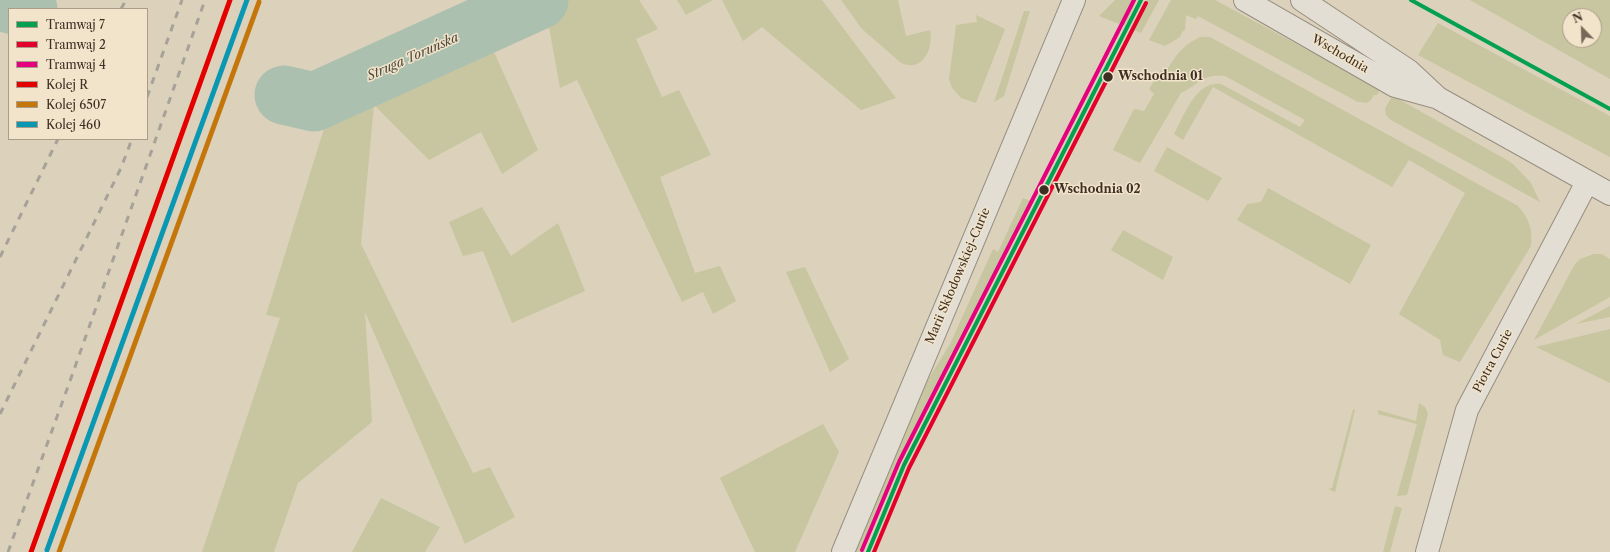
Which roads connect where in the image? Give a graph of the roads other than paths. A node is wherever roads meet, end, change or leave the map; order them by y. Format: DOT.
graph roads {
  1 [pos="1074,0"];
  2 [pos="1246,0"];
  3 [pos="1302,0"];
  4 [pos="1438,98"];
  5 [pos="1586,182"];
  6 [pos="1610,194"];
  7 [pos="843,552"];
  8 [pos="1427,552"];
  1 -- 7 [label="street, Marii Skłodowskiej-Curie"];
  2 -- 4 [label="street, Wschodnia"];
  3 -- 4 [label="street, Wschodnia"];
  4 -- 5 [label="street, Wschodnia"];
  5 -- 6 [label="street, Wschodnia"];
  5 -- 8 [label="street, Piotra Curie"];
}
